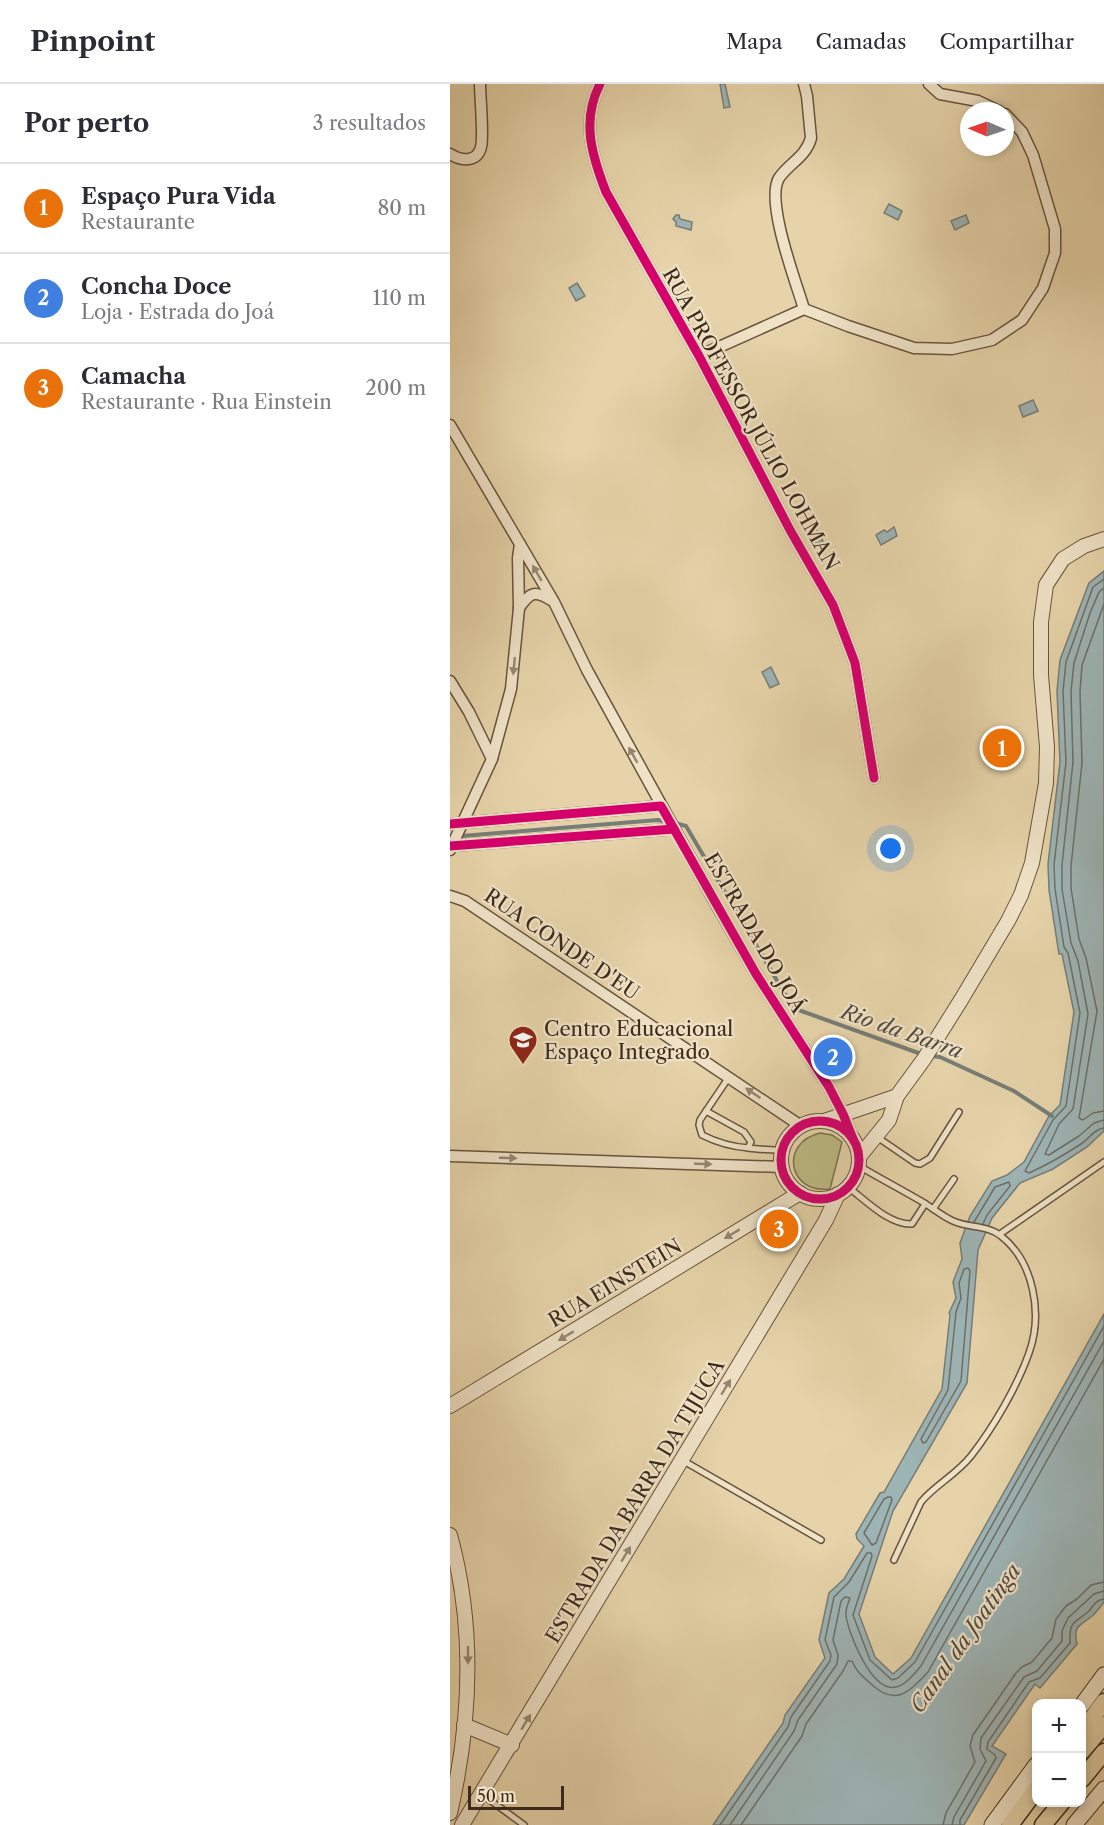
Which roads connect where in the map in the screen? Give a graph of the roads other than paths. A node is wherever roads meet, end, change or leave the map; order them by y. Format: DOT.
graph roads {
  1 [pos="480,84"];
  2 [pos="600,84"];
  3 [pos="804,84"];
  4 [pos="929,84"];
  5 [pos="980,102"];
  6 [pos="1014,124"];
  7 [pos="450,154"];
  8 [pos="804,309"];
  9 [pos="699,356"];
  10 [pos="450,425"];
  11 [pos="1104,540"];
  12 [pos="520,544"];
  13 [pos="554,602"];
  14 [pos="519,608"];
  15 [pos="450,681"];
  16 [pos="492,759"];
  17 [pos="874,778"];
  18 [pos="662,808"];
  19 [pos="458,825"];
  20 [pos="673,828"];
  21 [pos="452,846"];
  22 [pos="450,896"];
  23 [pos="729,1077"];
  24 [pos="897,1096"];
  25 [pos="874,1104"];
  26 [pos="706,1111"];
  27 [pos="959,1112"];
  28 [pos="843,1113"];
  29 [pos="889,1120"];
  30 [pos="824,1121"];
  31 [pos="801,1126"];
  32 [pos="876,1136"];
  33 [pos="853,1139"];
  34 [pos="748,1148"];
  35 [pos="783,1152"];
  36 [pos="450,1156"];
  37 [pos="859,1161"];
  38 [pos="1104,1162"];
  39 [pos="782,1167"];
  40 [pos="954,1179"];
  41 [pos="843,1191"];
  42 [pos="800,1192"];
  43 [pos="925,1204"];
  44 [pos="933,1209"];
  45 [pos="1000,1234"];
  46 [pos="450,1406"];
  47 [pos="682,1460"];
  48 [pos="450,1535"];
  49 [pos="821,1540"];
  50 [pos="894,1560"];
  51 [pos="1104,1675"];
  52 [pos="1086,1700"];
  53 [pos="1104,1702"];
  54 [pos="464,1725"];
  55 [pos="1104,1725"];
  56 [pos="1086,1727"];
  57 [pos="512,1745"];
  58 [pos="1086,1746"];
  59 [pos="1104,1747"];
  60 [pos="1104,1752"];
  61 [pos="1104,1757"];
  62 [pos="1032,1770"];
  63 [pos="1086,1774"];
  64 [pos="1086,1774"];
  65 [pos="1086,1774"];
  66 [pos="1104,1789"];
  67 [pos="482,1794"];
  68 [pos="1032,1795"];
  69 [pos="1035,1807"];
  70 [pos="1060,1807"];
  71 [pos="1062,1807"];
  72 [pos="450,1810"];
  73 [pos="462,1825"];
  74 [pos="524,1825"];
  75 [pos="992,1825"];
  76 [pos="1010,1825"];
  77 [pos="1019,1825"];
  78 [pos="1043,1825"];
  79 [pos="1052,1825"];
  80 [pos="1074,1825"];
  1 -- 7 [label="street"];
  2 -- 9 [label="street, RUA PROFESSOR JÚLIO LOHMAN"];
  3 -- 8 [label="street"];
  4 -- 5 [label="street"];
  6 -- 8 [label="street"];
  8 -- 9 [label="street"];
  9 -- 17 [label="street, RUA PROFESSOR JÚLIO LOHMAN"];
  10 -- 12 [label="street, ESTRADA DO JOÁ"];
  11 -- 24 [label="street"];
  13 -- 12 [label="street, ESTRADA DO JOÁ, one-way"];
  12 -- 14 [label="street"];
  13 -- 14 [label="street"];
  18 -- 13 [label="street, ESTRADA DO JOÁ, one-way"];
  14 -- 16 [label="street, one-way"];
  15 -- 16 [label="street"];
  16 -- 19 [label="street"];
  18 -- 19 [label="street"];
  18 -- 20 [label="street, ESTRADA DO JOÁ"];
  19 -- 21 [label="street"];
  20 -- 21 [label="street"];
  20 -- 28 [label="street, ESTRADA DO JOÁ"];
  22 -- 23 [label="street, RUA CONDE D'EU"];
  23 -- 26 [label="lane"];
  31 -- 23 [label="street, RUA CONDE D'EU, one-way"];
  24 -- 25 [label="street"];
  24 -- 29 [label="street"];
  25 -- 28 [label="street"];
  25 -- 29 [label="street"];
  26 -- 34 [label="lane"];
  26 -- 34 [label="lane"];
  27 -- 32 [label="lane"];
  28 -- 30 [label="street"];
  28 -- 33 [label="street, ESTRADA DO JOÁ"];
  29 -- 32 [label="street"];
  30 -- 31 [label="street"];
  30 -- 33 [label="street"];
  31 -- 35 [label="street"];
  32 -- 37 [label="street"];
  33 -- 37 [label="street"];
  34 -- 35 [label="lane"];
  35 -- 39 [label="street"];
  36 -- 39 [label="street, one-way"];
  37 -- 41 [label="street"];
  37 -- 43 [label="lane"];
  38 -- 45 [label="lane"];
  39 -- 42 [label="street"];
  40 -- 44 [label="lane"];
  41 -- 42 [label="street"];
  41 -- 43 [label="lane"];
  47 -- 41 [label="street, ESTRADA DA BARRA DA TIJUCA, one-way"];
  42 -- 46 [label="street, RUA EINSTEIN, one-way"];
  43 -- 44 [label="lane"];
  44 -- 45 [label="lane"];
  45 -- 50 [label="lane"];
  47 -- 49 [label="lane"];
  57 -- 47 [label="street, ESTRADA DA BARRA DA TIJUCA, one-way"];
  48 -- 54 [label="street, one-way"];
  51 -- 52 [label="main road"];
  53 -- 56 [label="highway"];
  54 -- 57 [label="street"];
  54 -- 72 [label="street"];
  55 -- 58 [label="highway"];
  57 -- 67 [label="street, ESTRADA DA BARRA DA TIJUCA"];
  59 -- 63 [label="highway"];
  60 -- 64 [label="highway"];
  61 -- 65 [label="highway"];
  62 -- 75 [label="main road"];
  66 -- 80 [label="main road"];
  67 -- 73 [label="street, ESTRADA DA BARRA DA TIJUCA"];
  67 -- 74 [label="lane"];
  68 -- 76 [label="highway"];
  69 -- 77 [label="highway"];
  70 -- 78 [label="highway"];
  71 -- 79 [label="highway"];
}
